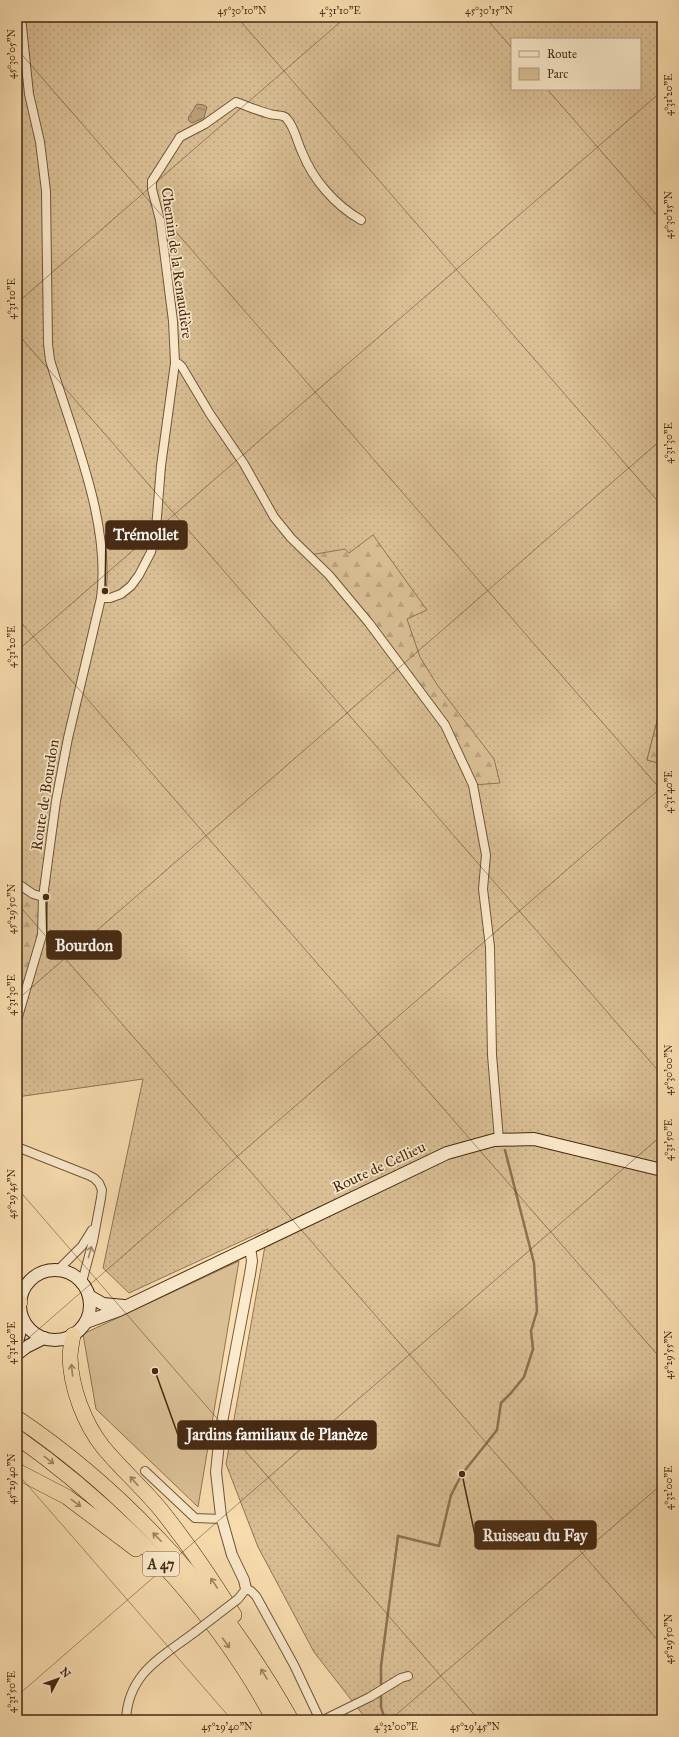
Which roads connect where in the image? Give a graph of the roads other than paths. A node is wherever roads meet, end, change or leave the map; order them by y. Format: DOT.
graph roads {
  1 [pos="21,17"];
  2 [pos="361,220"];
  3 [pos="175,363"];
  4 [pos="101,598"];
  5 [pos="17,883"];
  6 [pos="43,897"];
  7 [pos="17,1020"];
  8 [pos="498,1140"];
  9 [pos="17,1147"];
  10 [pos="662,1170"];
  11 [pos="96,1222"];
  12 [pos="250,1247"];
  13 [pos="59,1270"];
  14 [pos="82,1282"];
  15 [pos="89,1296"];
  16 [pos="18,1304"];
  17 [pos="127,1306"];
  18 [pos="23,1319"];
  19 [pos="86,1322"];
  20 [pos="73,1335"];
  21 [pos="44,1338"];
  22 [pos="17,1342"];
  23 [pos="17,1354"];
  24 [pos="17,1418"];
  25 [pos="17,1437"];
  26 [pos="17,1471"];
  27 [pos="145,1471"];
  28 [pos="222,1519"];
  29 [pos="246,1589"];
  30 [pos="184,1590"];
  31 [pos="251,1654"];
  32 [pos="408,1676"];
  33 [pos="126,1720"];
  34 [pos="274,1720"];
  35 [pos="291,1720"];
  36 [pos="322,1720"];
  1 -- 4 [label="street, Route de Bourdon"];
  2 -- 3 [label="street, Chemin de la Renaudière"];
  3 -- 4 [label="street, Chemin de la Renaudière"];
  3 -- 8 [label="street"];
  4 -- 6 [label="street, Route de Bourdon"];
  5 -- 6 [label="street"];
  6 -- 7 [label="street, Route de Bourdon"];
  8 -- 10 [label="main road, Route de Cellieu"];
  8 -- 12 [label="main road, Route de Cellieu"];
  9 -- 11 [label="street"];
  11 -- 13 [label="street"];
  14 -- 11 [label="street, one-way"];
  12 -- 17 [label="main road, Route de Cellieu"];
  12 -- 28 [label="street"];
  13 -- 14 [label="main road"];
  13 -- 16 [label="main road"];
  14 -- 15 [label="main road"];
  15 -- 17 [label="main road"];
  15 -- 19 [label="main road"];
  16 -- 18 [label="main road"];
  17 -- 19 [label="main road, Route de Cellieu"];
  18 -- 21 [label="main road"];
  18 -- 22 [label="main road"];
  19 -- 20 [label="main road"];
  20 -- 21 [label="main road"];
  31 -- 20 [label="highway, one-way"];
  21 -- 23 [label="main road"];
  31 -- 24 [label="highway, A 47, one-way"];
  25 -- 30 [label="highway, A 47, one-way"];
  26 -- 30 [label="highway, one-way"];
  27 -- 28 [label="street"];
  28 -- 29 [label="street"];
  29 -- 33 [label="street, bridge"];
  29 -- 36 [label="street"];
  30 -- 34 [label="highway, A 47, one-way"];
  35 -- 31 [label="highway, A 47, one-way"];
  32 -- 36 [label="street"];
}
